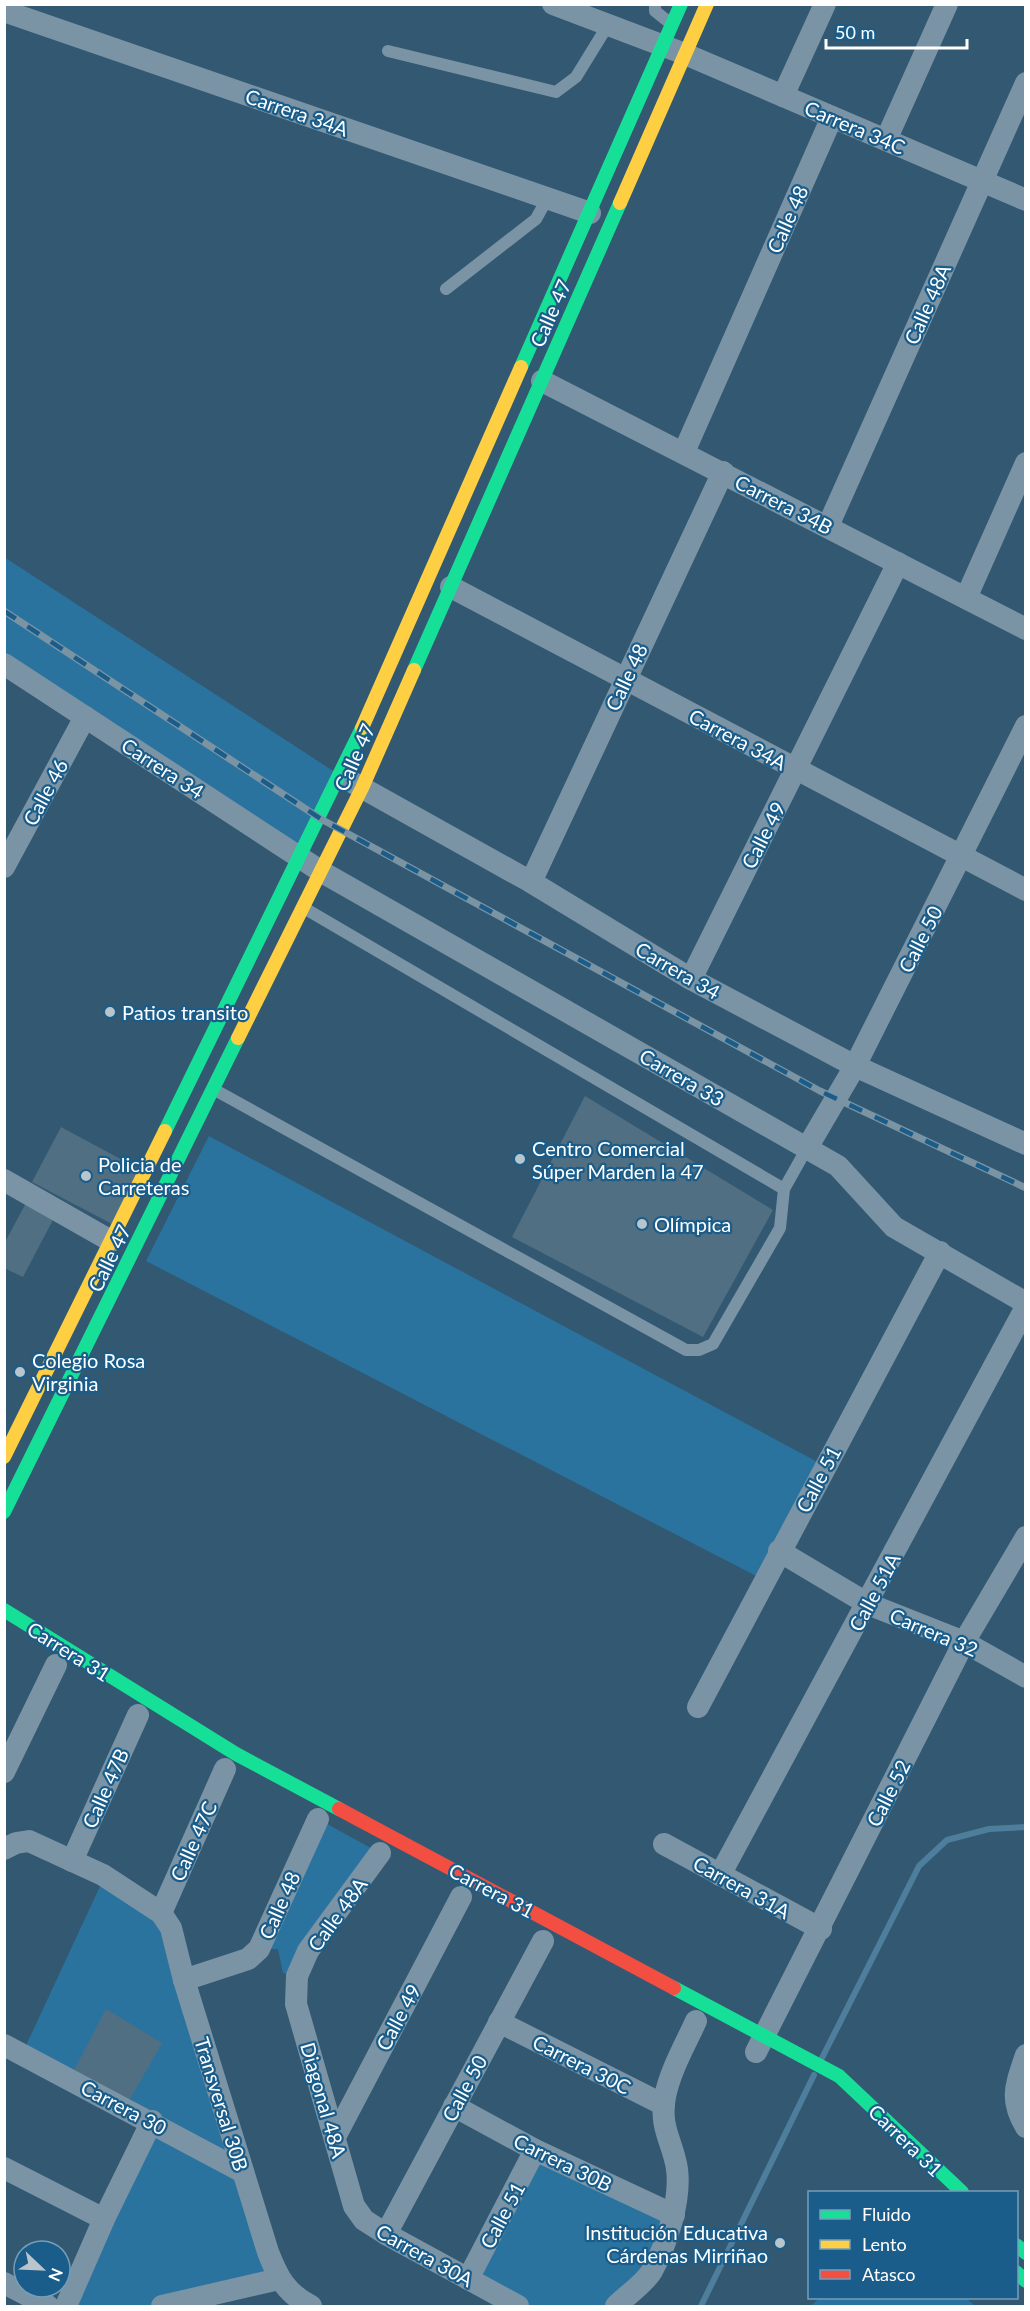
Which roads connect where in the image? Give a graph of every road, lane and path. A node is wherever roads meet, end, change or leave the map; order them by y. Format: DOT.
graph roads {
  1 [pos="553,4"];
  2 [pos="655,4"];
  3 [pos="681,4"];
  4 [pos="707,4"];
  5 [pos="825,4"];
  6 [pos="947,4"];
  7 [pos="4,11"];
  8 [pos="608,25"];
  9 [pos="668,35"];
  10 [pos="388,51"];
  11 [pos="686,54"];
  12 [pos="1026,83"];
  13 [pos="783,96"];
  14 [pos="832,117"];
  15 [pos="886,140"];
  16 [pos="982,181"];
  17 [pos="547,199"];
  18 [pos="1026,200"];
  19 [pos="590,213"];
  20 [pos="446,289"];
  21 [pos="542,381"];
  22 [pos="684,452"];
  23 [pos="1026,463"];
  24 [pos="723,472"];
  25 [pos="828,526"];
  26 [pos="898,563"];
  27 [pos="451,587"];
  28 [pos="966,598"];
  29 [pos="1026,629"];
  30 [pos="4,664"];
  31 [pos="625,679"];
  32 [pos="85,717"];
  33 [pos="1026,726"];
  34 [pos="796,770"];
  35 [pos="341,776"];
  36 [pos="362,788"];
  37 [pos="12,834"];
  38 [pos="963,856"];
  39 [pos="301,859"];
  40 [pos="4,867"];
  41 [pos="322,872"];
  42 [pos="531,882"];
  43 [pos="1026,890"];
  44 [pos="304,908"];
  45 [pos="691,978"];
  46 [pos="855,1066"];
  47 [pos="214,1089"];
  48 [pos="1026,1144"];
  49 [pos="807,1148"];
  50 [pos="4,1180"];
  51 [pos="784,1189"];
  52 [pos="111,1241"];
  53 [pos="940,1252"];
  54 [pos="1026,1305"];
  55 [pos="4,1457"];
  56 [pos="4,1512"];
  57 [pos="1026,1537"];
  58 [pos="779,1551"];
  59 [pos="868,1604"];
  60 [pos="4,1610"];
  61 [pos="964,1642"];
  62 [pos="56,1665"];
  63 [pos="1026,1677"];
  64 [pos="132,1706"];
  65 [pos="698,1707"];
  66 [pos="225,1769"];
  67 [pos="4,1772"];
  68 [pos="318,1819"];
  69 [pos="14,1840"];
  70 [pos="664,1844"];
  71 [pos="380,1853"];
  72 [pos="72,1861"];
  73 [pos="720,1875"];
  74 [pos="461,1897"];
  75 [pos="166,1920"];
  76 [pos="821,1929"];
  77 [pos="543,1941"];
  78 [pos="297,1976"];
  79 [pos="184,1980"];
  80 [pos="696,2021"];
  81 [pos="499,2022"];
  82 [pos="4,2045"];
  83 [pos="758,2048"];
  84 [pos="1026,2055"];
  85 [pos="664,2105"];
  86 [pos="454,2106"];
  87 [pos="152,2121"];
  88 [pos="1026,2127"];
  89 [pos="335,2137"];
  90 [pos="536,2150"];
  91 [pos="4,2168"];
  92 [pos="243,2172"];
  93 [pos="960,2191"];
  94 [pos="674,2215"];
  95 [pos="105,2219"];
  96 [pos="364,2220"];
  97 [pos="386,2234"];
  98 [pos="279,2279"];
  99 [pos="468,2279"];
  100 [pos="4,2283"];
  101 [pos="60,2306"];
  102 [pos="162,2307"];
  103 [pos="311,2307"];
  104 [pos="518,2307"];
  105 [pos="616,2307"];
  1 -- 8 [label="street"];
  2 -- 9 [label="lane"];
  3 -- 9 [label="main road, Calle 47"];
  4 -- 11 [label="main road, Calle 47"];
  5 -- 13 [label="street"];
  6 -- 15 [label="street"];
  7 -- 17 [label="street, Carrera 34A"];
  8 -- 9 [label="street"];
  8 -- 10 [label="lane"];
  9 -- 11 [label="street"];
  9 -- 19 [label="main road, Calle 47"];
  11 -- 13 [label="street, Carrera 34C"];
  11 -- 21 [label="main road, Calle 47"];
  12 -- 16 [label="street, Calle 48A"];
  13 -- 14 [label="street, Carrera 34C"];
  14 -- 15 [label="street, Carrera 34C"];
  14 -- 22 [label="street, Calle 48"];
  15 -- 16 [label="street, Carrera 34C"];
  16 -- 18 [label="street, Carrera 34C"];
  16 -- 25 [label="street, Calle 48A"];
  17 -- 19 [label="street, Carrera 34A"];
  17 -- 20 [label="lane"];
  19 -- 35 [label="main road, Calle 47"];
  21 -- 22 [label="street, Carrera 34B"];
  21 -- 27 [label="main road, Calle 47"];
  22 -- 24 [label="street, Carrera 34B"];
  23 -- 28 [label="street"];
  24 -- 25 [label="street, Carrera 34B"];
  24 -- 31 [label="street, Calle 48"];
  25 -- 26 [label="street, Carrera 34B"];
  26 -- 28 [label="street, Carrera 34B"];
  26 -- 34 [label="street, Calle 49"];
  27 -- 31 [label="street, Carrera 34A"];
  27 -- 36 [label="main road, Calle 47"];
  28 -- 29 [label="street, Carrera 34B"];
  30 -- 32 [label="street, Carrera 34"];
  31 -- 34 [label="street, Carrera 34A"];
  31 -- 42 [label="street, Calle 48"];
  32 -- 37 [label="street, Calle 46"];
  32 -- 39 [label="street, Carrera 34"];
  33 -- 38 [label="street, Calle 50"];
  34 -- 38 [label="street, Carrera 34A"];
  34 -- 45 [label="street, Calle 49"];
  35 -- 36 [label="street, Carrera 34"];
  35 -- 39 [label="main road, Calle 47"];
  36 -- 41 [label="main road, Calle 47"];
  36 -- 42 [label="street, Carrera 34"];
  37 -- 40 [label="street, Calle 46"];
  38 -- 43 [label="street, Carrera 34A"];
  38 -- 46 [label="street, Calle 50"];
  39 -- 41 [label="street, Carrera 34"];
  39 -- 52 [label="main road, Calle 47"];
  41 -- 44 [label="main road, Calle 47"];
  41 -- 49 [label="street, Carrera 33"];
  42 -- 45 [label="street, Carrera 34"];
  44 -- 47 [label="main road, Calle 47"];
  44 -- 51 [label="lane"];
  45 -- 46 [label="street, Carrera 34"];
  46 -- 48 [label="street, Carrera 34"];
  46 -- 49 [label="street, Calle 50"];
  47 -- 51 [label="lane"];
  47 -- 56 [label="main road, Calle 47"];
  49 -- 51 [label="lane"];
  49 -- 53 [label="street, Carrera 33"];
  50 -- 52 [label="street"];
  52 -- 55 [label="main road, Calle 47"];
  53 -- 54 [label="street, Carrera 33"];
  53 -- 58 [label="street, Calle 51"];
  54 -- 59 [label="street, Calle 51A"];
  57 -- 61 [label="street, Calle 52"];
  58 -- 59 [label="street, Carrera 32"];
  58 -- 65 [label="street, Calle 51"];
  59 -- 61 [label="street, Carrera 32"];
  59 -- 73 [label="street, Calle 51A"];
  60 -- 64 [label="main road, Carrera 31"];
  61 -- 63 [label="street, Carrera 32"];
  61 -- 76 [label="street, Calle 52"];
  62 -- 67 [label="street"];
  64 -- 72 [label="street, Calle 47B"];
  64 -- 83 [label="main road, Carrera 31"];
  66 -- 75 [label="street, Calle 47C"];
  68 -- 79 [label="street, Calle 48"];
  69 -- 72 [label="street"];
  70 -- 73 [label="street, Carrera 31A"];
  71 -- 78 [label="street, Calle 48A"];
  72 -- 75 [label="street"];
  73 -- 76 [label="street, Carrera 31A"];
  74 -- 89 [label="street, Calle 49"];
  75 -- 79 [label="street, Transversal 30B"];
  76 -- 83 [label="street, Calle 52"];
  77 -- 81 [label="street, Calle 50"];
  78 -- 89 [label="street, Diagonal 48A"];
  79 -- 92 [label="street, Transversal 30B"];
  80 -- 85 [label="street"];
  81 -- 85 [label="street, Carrera 30C"];
  81 -- 86 [label="street, Calle 50"];
  82 -- 87 [label="street, Carrera 30"];
  83 -- 93 [label="main road, Carrera 31"];
  84 -- 88 [label="street"];
  85 -- 94 [label="street"];
  86 -- 90 [label="street, Carrera 30B"];
  86 -- 97 [label="street, Calle 50"];
  87 -- 92 [label="street, Carrera 30"];
  87 -- 95 [label="street"];
  89 -- 96 [label="street, Diagonal 48A"];
  90 -- 94 [label="street, Carrera 30B"];
  90 -- 99 [label="street, Calle 51"];
  91 -- 95 [label="street"];
  92 -- 98 [label="street, Transversal 30B"];
  94 -- 105 [label="street"];
  95 -- 101 [label="street"];
  96 -- 97 [label="street, Carrera 30A"];
  97 -- 99 [label="street, Carrera 30A"];
  98 -- 102 [label="street"];
  98 -- 103 [label="street"];
  99 -- 104 [label="street, Carrera 30A"];
  100 -- 101 [label="street"];
}
